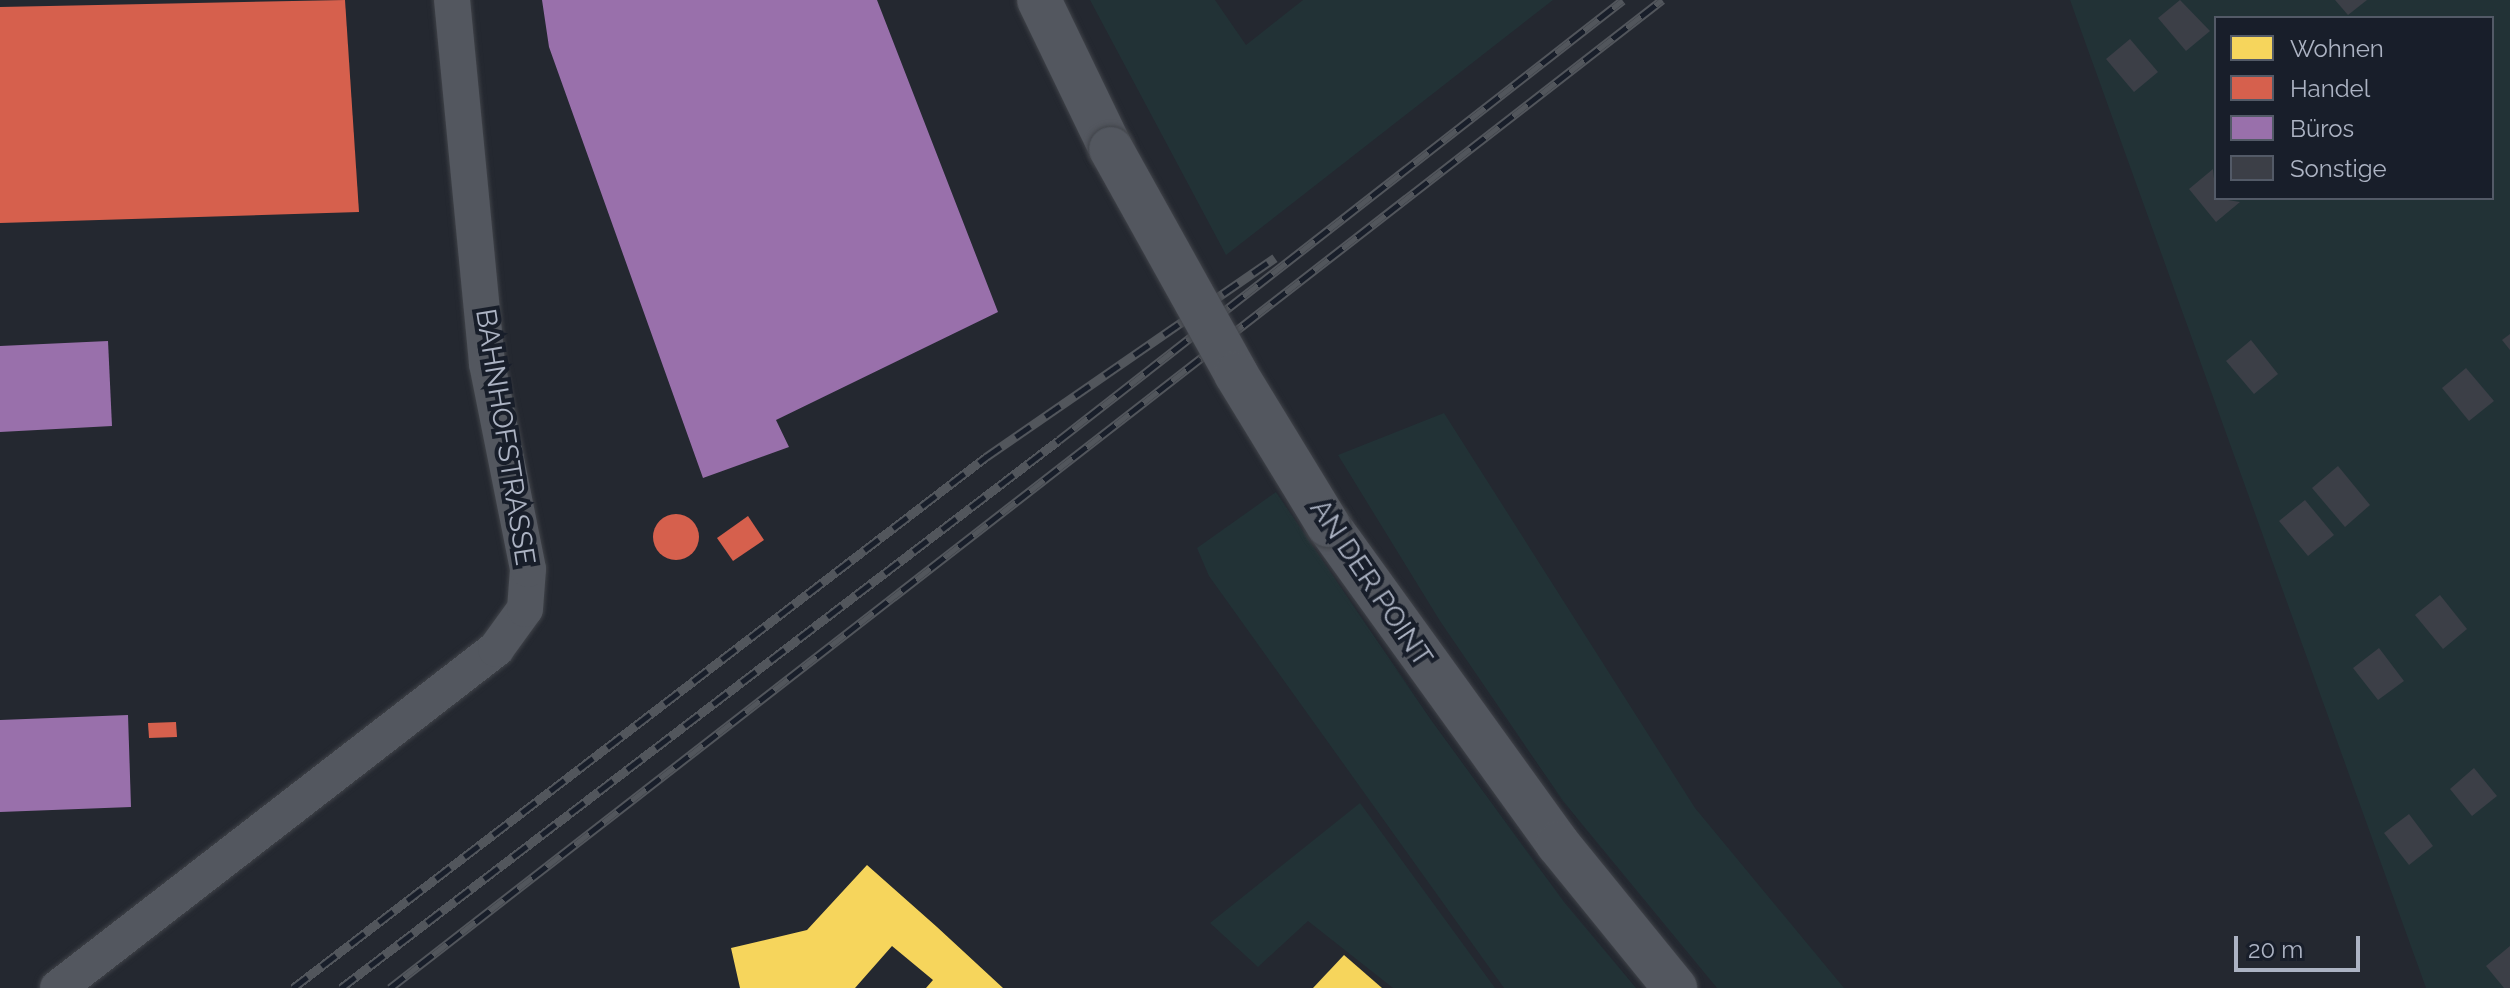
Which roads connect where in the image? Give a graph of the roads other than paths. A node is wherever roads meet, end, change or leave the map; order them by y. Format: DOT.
graph roads {
  1 [pos="452,0"];
  2 [pos="1039,0"];
  3 [pos="58,988"];
  4 [pos="1675,988"];
  1 -- 3 [label="street, BAHNHOFSTRASSE"];
  2 -- 4 [label="street, AN DER POINT, bridge"];
}
